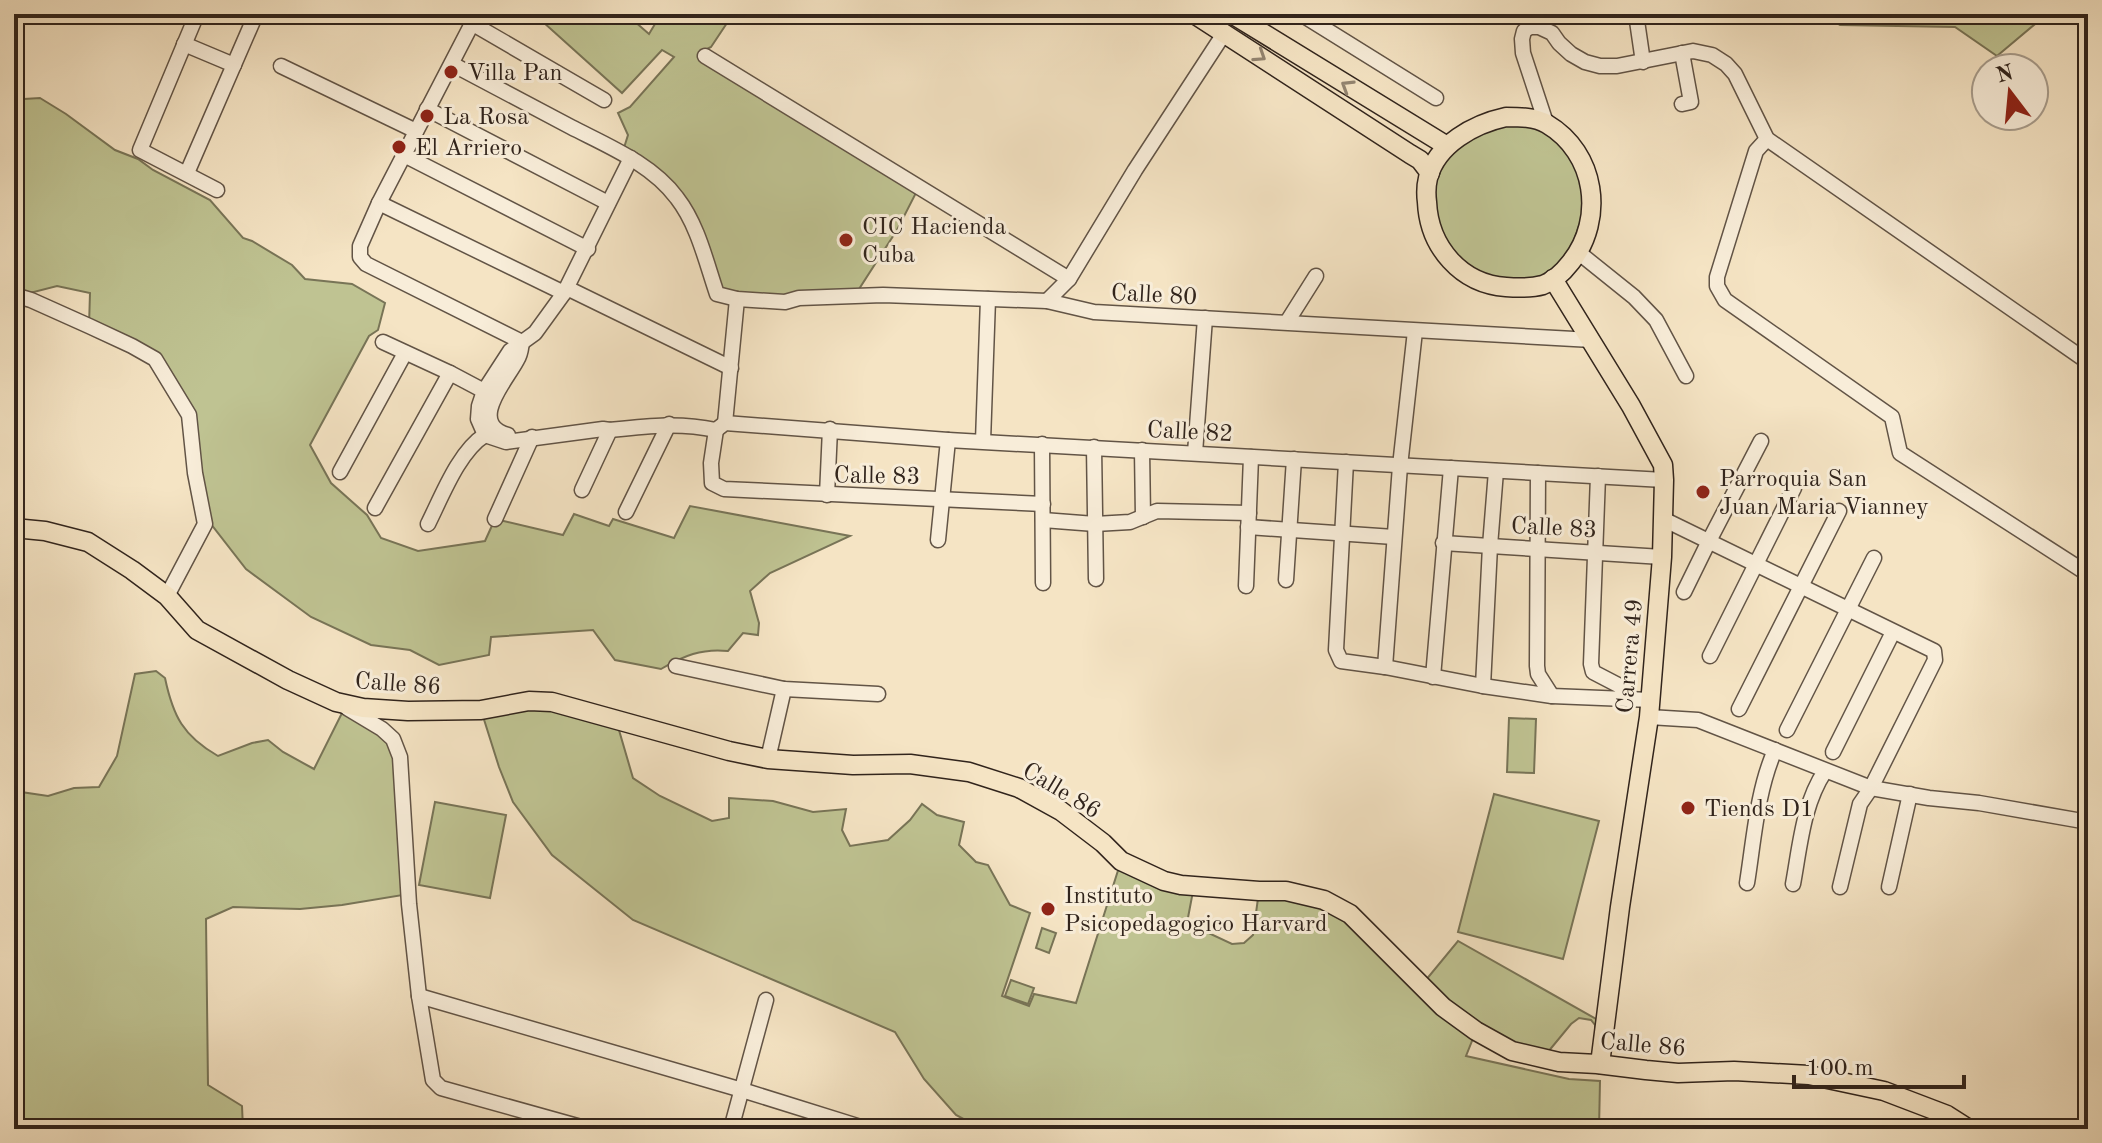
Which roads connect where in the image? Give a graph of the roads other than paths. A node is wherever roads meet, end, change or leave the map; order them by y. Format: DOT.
graph roads {
  1 [pos="197,14"];
  2 [pos="256,14"];
  3 [pos="1194,14"];
  4 [pos="1232,14"];
  5 [pos="1301,14"];
  6 [pos="1636,14"];
  7 [pos="475,19"];
  8 [pos="1225,32"];
  9 [pos="184,44"];
  10 [pos="1682,53"];
  11 [pos="705,56"];
  12 [pos="1643,62"];
  13 [pos="452,64"];
  14 [pos="234,65"];
  15 [pos="281,66"];
  16 [pos="1436,98"];
  17 [pos="604,100"];
  18 [pos="1682,104"];
  19 [pos="427,109"];
  20 [pos="1546,123"];
  21 [pos="416,131"];
  22 [pos="1767,139"];
  23 [pos="1447,146"];
  24 [pos="404,155"];
  25 [pos="631,158"];
  26 [pos="187,173"];
  27 [pos="1430,173"];
  28 [pos="217,190"];
  29 [pos="379,203"];
  30 [pos="608,203"];
  31 [pos="588,249"];
  32 [pos="1578,252"];
  33 [pos="1316,276"];
  34 [pos="1069,279"];
  35 [pos="1553,279"];
  36 [pos="566,290"];
  37 [pos="14,295"];
  38 [pos="737,299"];
  39 [pos="988,299"];
  40 [pos="1047,301"];
  41 [pos="1205,318"];
  42 [pos="1287,322"];
  43 [pos="1415,331"];
  44 [pos="1592,340"];
  45 [pos="383,342"];
  46 [pos="522,342"];
  47 [pos="405,353"];
  48 [pos="2088,362"];
  49 [pos="731,368"];
  50 [pos="450,373"];
  51 [pos="1686,376"];
  52 [pos="484,391"];
  53 [pos="669,424"];
  54 [pos="720,426"];
  55 [pos="830,429"];
  56 [pos="610,430"];
  57 [pos="485,435"];
  58 [pos="528,437"];
  59 [pos="948,440"];
  60 [pos="983,441"];
  61 [pos="1761,441"];
  62 [pos="1042,444"];
  63 [pos="1094,447"];
  64 [pos="1142,450"];
  65 [pos="1195,453"];
  66 [pos="1251,457"];
  67 [pos="1294,459"];
  68 [pos="1346,462"];
  69 [pos="1400,466"];
  70 [pos="1451,468"];
  71 [pos="1496,471"];
  72 [pos="340,472"];
  73 [pos="1538,473"];
  74 [pos="1598,476"];
  75 [pos="1664,480"];
  76 [pos="1794,488"];
  77 [pos="582,490"];
  78 [pos="827,495"];
  79 [pos="942,498"];
  80 [pos="1043,504"];
  81 [pos="375,508"];
  82 [pos="1839,511"];
  83 [pos="626,512"];
  84 [pos="1143,517"];
  85 [pos="495,519"];
  86 [pos="1663,519"];
  87 [pos="1043,520"];
  88 [pos="1248,520"];
  89 [pos="428,524"];
  90 [pos="1095,524"];
  91 [pos="14,528"];
  92 [pos="1290,530"];
  93 [pos="1341,533"];
  94 [pos="1394,537"];
  95 [pos="938,540"];
  96 [pos="1709,541"];
  97 [pos="1443,543"];
  98 [pos="1490,546"];
  99 [pos="1537,548"];
  100 [pos="1596,552"];
  101 [pos="1662,557"];
  102 [pos="1874,558"];
  103 [pos="1756,564"];
  104 [pos="2088,574"];
  105 [pos="1096,579"];
  106 [pos="1286,580"];
  107 [pos="1043,583"];
  108 [pos="1246,586"];
  109 [pos="1801,586"];
  110 [pos="1684,592"];
  111 [pos="167,596"];
  112 [pos="1847,609"];
  113 [pos="1893,632"];
  114 [pos="1710,656"];
  115 [pos="676,666"];
  116 [pos="1385,667"];
  117 [pos="1433,677"];
  118 [pos="1483,686"];
  119 [pos="784,689"];
  120 [pos="878,694"];
  121 [pos="1552,696"];
  122 [pos="336,702"];
  123 [pos="1644,705"];
  124 [pos="1739,709"];
  125 [pos="1787,730"];
  126 [pos="1775,750"];
  127 [pos="1833,752"];
  128 [pos="768,759"];
  129 [pos="1825,771"];
  130 [pos="1871,788"];
  131 [pos="1910,794"];
  132 [pos="2088,822"];
  133 [pos="1747,883"];
  134 [pos="1793,884"];
  135 [pos="1840,887"];
  136 [pos="1889,887"];
  137 [pos="419,996"];
  138 [pos="766,1000"];
  139 [pos="1600,1064"];
  140 [pos="742,1090"];
  141 [pos="588,1129"];
  142 [pos="731,1129"];
  143 [pos="867,1129"];
  144 [pos="1969,1129"];
  1 -- 9 [label="street"];
  2 -- 14 [label="street"];
  3 -- 8 [label="main road"];
  23 -- 4 [label="main road, one-way"];
  5 -- 16 [label="street"];
  6 -- 12 [label="street"];
  7 -- 13 [label="street"];
  7 -- 17 [label="street"];
  8 -- 27 [label="main road, one-way"];
  8 -- 34 [label="street"];
  9 -- 14 [label="street"];
  9 -- 26 [label="street"];
  10 -- 12 [label="street"];
  10 -- 18 [label="street"];
  10 -- 22 [label="street"];
  11 -- 34 [label="street"];
  12 -- 20 [label="street"];
  13 -- 19 [label="street"];
  13 -- 25 [label="street"];
  14 -- 26 [label="street"];
  15 -- 21 [label="street"];
  19 -- 21 [label="street"];
  19 -- 30 [label="street"];
  20 -- 23 [label="main road"];
  20 -- 32 [label="main road"];
  21 -- 24 [label="street"];
  22 -- 48 [label="street"];
  22 -- 104 [label="street"];
  23 -- 27 [label="main road"];
  24 -- 29 [label="street"];
  24 -- 31 [label="street"];
  25 -- 30 [label="street"];
  25 -- 38 [label="street, Calle 80"];
  26 -- 28 [label="street"];
  27 -- 35 [label="main road"];
  29 -- 36 [label="street"];
  29 -- 46 [label="street"];
  30 -- 31 [label="street"];
  31 -- 36 [label="street"];
  32 -- 35 [label="main road"];
  32 -- 51 [label="street"];
  33 -- 42 [label="street"];
  34 -- 40 [label="street"];
  35 -- 44 [label="main road, Carrera 49"];
  36 -- 46 [label="street"];
  36 -- 49 [label="street"];
  37 -- 111 [label="street"];
  38 -- 39 [label="street, Calle 80"];
  38 -- 49 [label="street"];
  39 -- 40 [label="street, Calle 80"];
  39 -- 60 [label="street"];
  40 -- 41 [label="street, Calle 80"];
  41 -- 42 [label="street, Calle 80"];
  41 -- 65 [label="street"];
  42 -- 43 [label="street, Calle 80"];
  43 -- 44 [label="street, Calle 80"];
  43 -- 69 [label="street"];
  44 -- 75 [label="main road, Carrera 49"];
  45 -- 47 [label="street"];
  46 -- 52 [label="street"];
  46 -- 58 [label="street"];
  47 -- 50 [label="street"];
  47 -- 72 [label="street"];
  49 -- 54 [label="street"];
  50 -- 52 [label="street"];
  50 -- 81 [label="street"];
  52 -- 57 [label="street"];
  53 -- 54 [label="street, Calle 82"];
  53 -- 56 [label="street, Calle 82"];
  53 -- 83 [label="street"];
  54 -- 55 [label="street, Calle 82"];
  54 -- 78 [label="street, Calle 83"];
  55 -- 59 [label="street, Calle 82"];
  55 -- 78 [label="street"];
  56 -- 58 [label="street, Calle 82"];
  56 -- 77 [label="street"];
  57 -- 58 [label="street, Calle 82"];
  57 -- 89 [label="street"];
  58 -- 85 [label="street"];
  59 -- 60 [label="street, Calle 82"];
  59 -- 79 [label="street"];
  60 -- 62 [label="street, Calle 82"];
  61 -- 96 [label="street"];
  62 -- 63 [label="street, Calle 82"];
  62 -- 80 [label="street"];
  63 -- 64 [label="street, Calle 82"];
  63 -- 90 [label="street"];
  64 -- 65 [label="street, Calle 82"];
  64 -- 84 [label="street"];
  65 -- 66 [label="street, Calle 82"];
  66 -- 67 [label="street, Calle 82"];
  66 -- 88 [label="street"];
  67 -- 68 [label="street, Calle 82"];
  67 -- 92 [label="street"];
  68 -- 69 [label="street, Calle 82"];
  68 -- 93 [label="street"];
  69 -- 70 [label="street, Calle 82"];
  69 -- 94 [label="street"];
  70 -- 71 [label="street, Calle 82"];
  70 -- 97 [label="street"];
  71 -- 73 [label="street, Calle 82"];
  71 -- 98 [label="street"];
  73 -- 74 [label="street, Calle 82"];
  73 -- 99 [label="street"];
  74 -- 75 [label="street, Calle 82"];
  74 -- 100 [label="street"];
  75 -- 86 [label="main road, Carrera 49"];
  76 -- 103 [label="street"];
  78 -- 79 [label="street, Calle 83"];
  79 -- 80 [label="street, Calle 83"];
  79 -- 95 [label="street"];
  80 -- 87 [label="street"];
  82 -- 109 [label="street"];
  84 -- 88 [label="street"];
  84 -- 90 [label="street"];
  86 -- 96 [label="street"];
  86 -- 101 [label="main road, Carrera 49"];
  87 -- 90 [label="street"];
  87 -- 107 [label="street"];
  88 -- 92 [label="street"];
  88 -- 108 [label="street"];
  90 -- 105 [label="street"];
  91 -- 111 [label="main road, Calle 86"];
  92 -- 93 [label="street"];
  92 -- 106 [label="street"];
  93 -- 94 [label="street"];
  93 -- 116 [label="street"];
  94 -- 116 [label="street"];
  96 -- 103 [label="street"];
  96 -- 110 [label="street"];
  97 -- 98 [label="street, Calle 83"];
  97 -- 117 [label="street"];
  98 -- 99 [label="street, Calle 83"];
  98 -- 118 [label="street"];
  99 -- 100 [label="street, Calle 83"];
  99 -- 121 [label="street"];
  100 -- 101 [label="street, Calle 83"];
  100 -- 123 [label="street"];
  101 -- 123 [label="main road, Carrera 49"];
  102 -- 112 [label="street"];
  103 -- 109 [label="street"];
  103 -- 114 [label="street"];
  109 -- 112 [label="street"];
  109 -- 124 [label="street"];
  111 -- 122 [label="main road, Calle 86"];
  112 -- 113 [label="street"];
  112 -- 125 [label="street"];
  113 -- 127 [label="street"];
  113 -- 130 [label="street"];
  115 -- 119 [label="street"];
  116 -- 117 [label="street"];
  117 -- 118 [label="street"];
  118 -- 121 [label="street"];
  119 -- 120 [label="street"];
  119 -- 128 [label="street"];
  121 -- 123 [label="street"];
  122 -- 128 [label="main road, Calle 86"];
  122 -- 137 [label="street"];
  123 -- 126 [label="street"];
  123 -- 139 [label="main road, Carrera 49"];
  126 -- 129 [label="street"];
  126 -- 133 [label="street"];
  128 -- 139 [label="main road, Calle 86"];
  129 -- 130 [label="street"];
  129 -- 134 [label="street"];
  130 -- 131 [label="street"];
  130 -- 135 [label="street"];
  131 -- 132 [label="street"];
  131 -- 136 [label="street"];
  137 -- 140 [label="street"];
  137 -- 141 [label="street"];
  138 -- 140 [label="street"];
  139 -- 144 [label="main road, Calle 86"];
  140 -- 142 [label="street"];
  140 -- 143 [label="street"];
}
